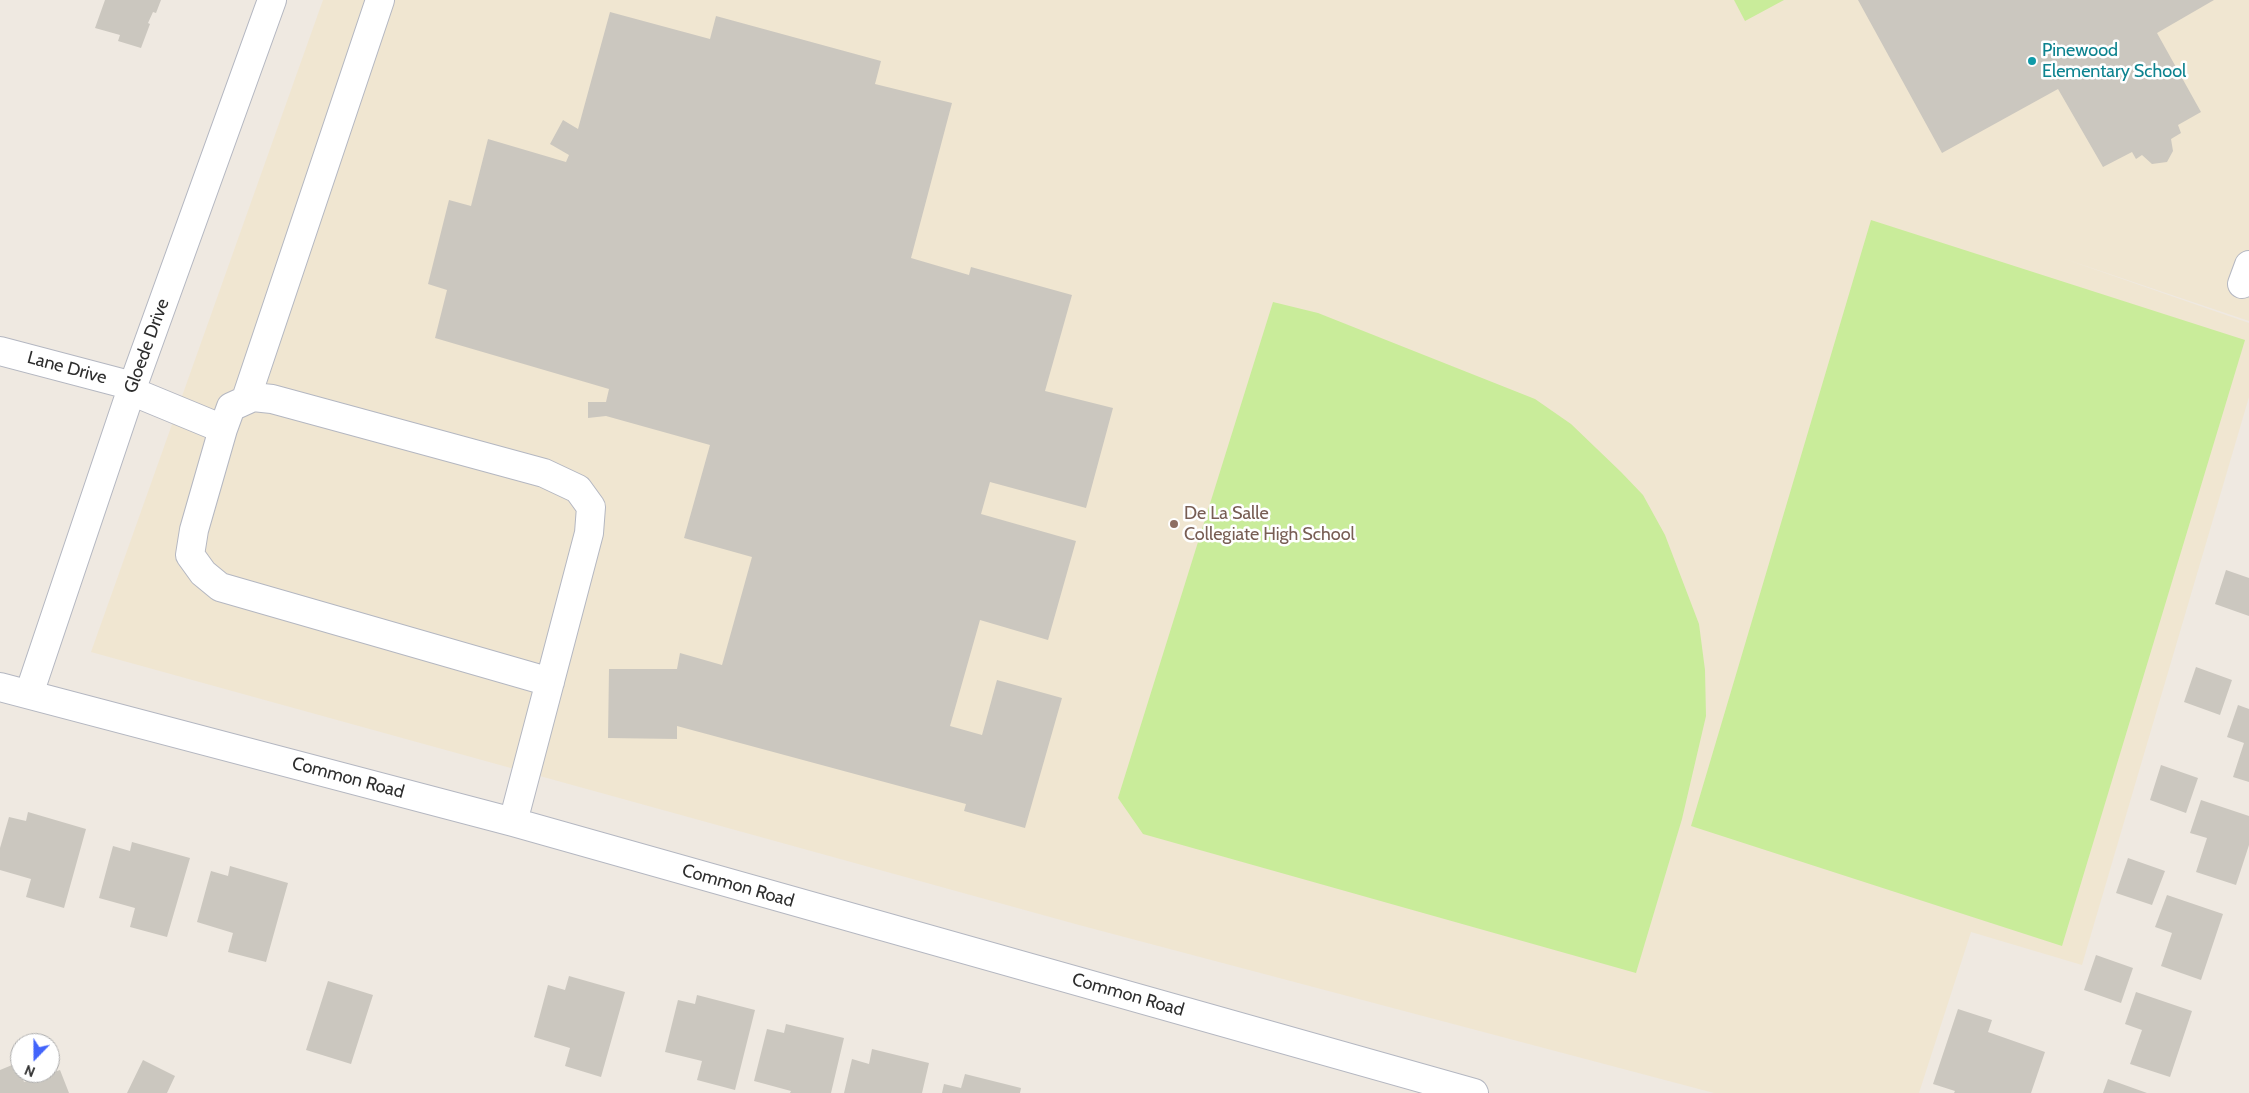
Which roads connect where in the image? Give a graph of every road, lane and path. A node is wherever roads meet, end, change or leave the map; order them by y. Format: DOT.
graph roads {
  1 [pos="272,0"];
  2 [pos="380,0"];
  3 [pos="0,351"];
  4 [pos="132,388"];
  5 [pos="246,400"];
  6 [pos="223,429"];
  7 [pos="550,682"];
  8 [pos="0,687"];
  9 [pos="29,694"];
  10 [pos="513,822"];
  11 [pos="1474,1093"];
  1 -- 4 [label="street, Gloede Drive"];
  2 -- 5 [label="street"];
  3 -- 4 [label="street, Lane Drive"];
  4 -- 6 [label="street, Lane Drive"];
  4 -- 9 [label="street, Gloede Drive"];
  5 -- 6 [label="street"];
  5 -- 7 [label="street"];
  6 -- 7 [label="street"];
  7 -- 10 [label="street"];
  8 -- 9 [label="street, Common Road"];
  9 -- 10 [label="street, Common Road"];
  10 -- 11 [label="street, Common Road"];
}
